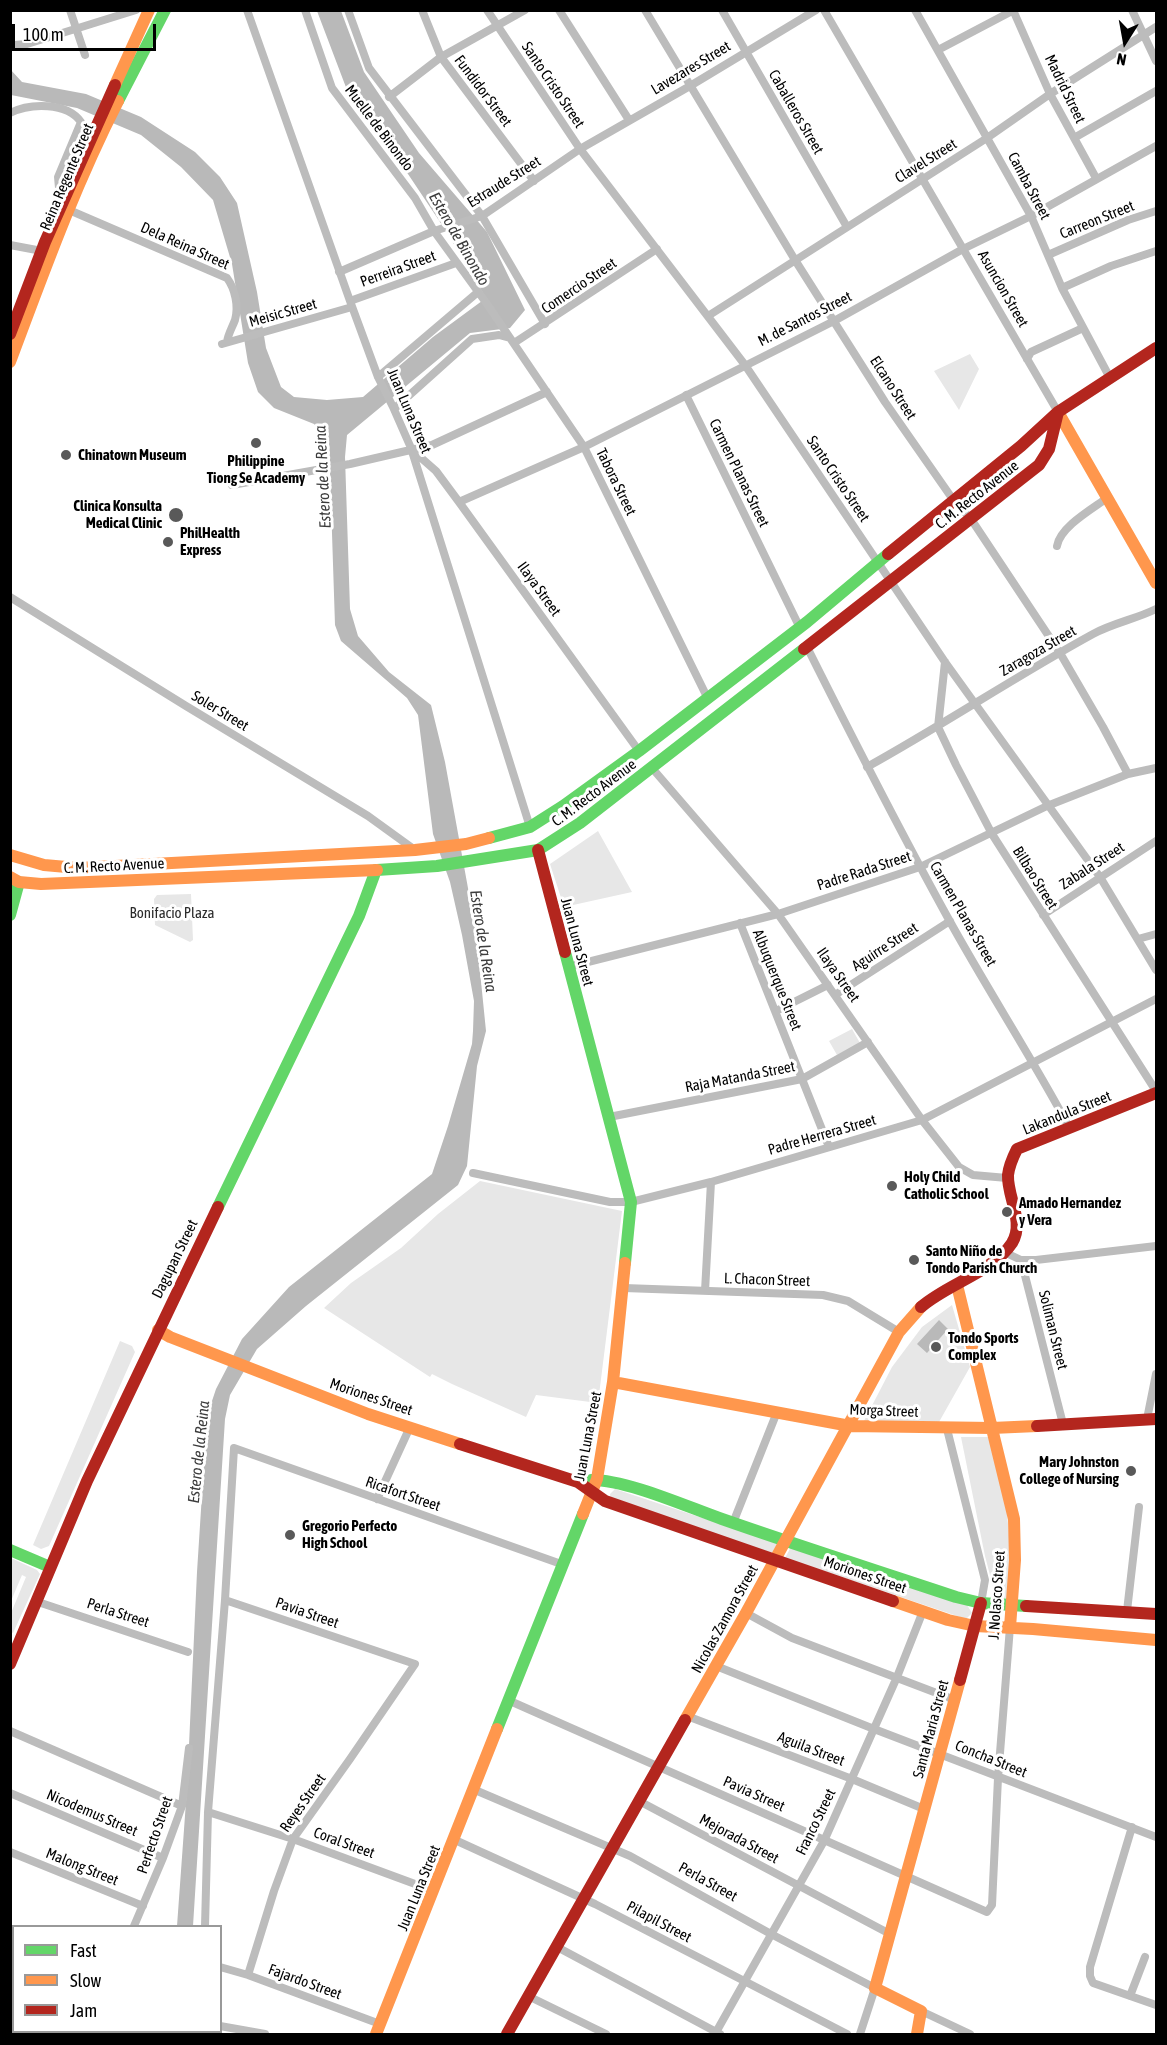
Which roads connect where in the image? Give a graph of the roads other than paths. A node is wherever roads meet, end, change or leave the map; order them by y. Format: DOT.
graph roads {
  1 [pos="70,10"];
  2 [pos="136,10"];
  3 [pos="149,10"];
  4 [pos="165,10"];
  5 [pos="247,10"];
  6 [pos="305,10"];
  7 [pos="348,10"];
  8 [pos="422,10"];
  9 [pos="487,10"];
  10 [pos="525,10"];
  11 [pos="559,10"];
  12 [pos="645,10"];
  13 [pos="722,10"];
  14 [pos="816,10"];
  15 [pos="824,10"];
  16 [pos="915,10"];
  17 [pos="1132,10"];
  18 [pos="1013,11"];
  19 [pos="497,26"];
  20 [pos="1156,27"];
  21 [pos="76,29"];
  22 [pos="1144,35"];
  23 [pos="14,45"];
  24 [pos="938,50"];
  25 [pos="745,52"];
  26 [pos="85,55"];
  27 [pos="441,57"];
  28 [pos="1156,61"];
  29 [pos="690,86"];
  30 [pos="1156,91"];
  31 [pos="1050,94"];
  32 [pos="389,98"];
  33 [pos="112,104"];
  34 [pos="10,113"];
  35 [pos="629,120"];
  36 [pos="99,131"];
  37 [pos="987,138"];
  38 [pos="1074,138"];
  39 [pos="1156,146"];
  40 [pos="580,149"];
  41 [pos="1096,178"];
  42 [pos="922,179"];
  43 [pos="534,181"];
  44 [pos="64,198"];
  45 [pos="1156,211"];
  46 [pos="72,212"];
  47 [pos="1031,216"];
  48 [pos="479,217"];
  49 [pos="847,227"];
  50 [pos="438,230"];
  51 [pos="10,245"];
  52 [pos="657,249"];
  53 [pos="963,249"];
  54 [pos="42,251"];
  55 [pos="1156,251"];
  56 [pos="1048,255"];
  57 [pos="795,260"];
  58 [pos="456,263"];
  59 [pos="339,272"];
  60 [pos="1062,288"];
  61 [pos="478,292"];
  62 [pos="351,304"];
  63 [pos="708,316"];
  64 [pos="834,321"];
  65 [pos="545,324"];
  66 [pos="1083,328"];
  67 [pos="10,334"];
  68 [pos="512,340"];
  69 [pos="224,343"];
  70 [pos="1156,348"];
  71 [pos="1027,359"];
  72 [pos="10,362"];
  73 [pos="745,365"];
  74 [pos="379,378"];
  75 [pos="1110,378"];
  76 [pos="548,392"];
  77 [pos="686,395"];
  78 [pos="394,408"];
  79 [pos="1058,412"];
  80 [pos="1021,446"];
  81 [pos="584,447"];
  82 [pos="411,448"];
  83 [pos="1039,465"];
  84 [pos="232,485"];
  85 [pos="1107,498"];
  86 [pos="954,501"];
  87 [pos="459,502"];
  88 [pos="971,519"];
  89 [pos="1057,546"];
  90 [pos="877,562"];
  91 [pos="891,582"];
  92 [pos="1156,583"];
  93 [pos="10,597"];
  94 [pos="1156,609"];
  95 [pos="800,628"];
  96 [pos="807,647"];
  97 [pos="1060,653"];
  98 [pos="945,662"];
  99 [pos="707,697"];
  100 [pos="975,703"];
  101 [pos="938,727"];
  102 [pos="639,751"];
  103 [pos="652,768"];
  104 [pos="867,768"];
  105 [pos="1156,768"];
  106 [pos="1128,774"];
  107 [pos="1047,806"];
  108 [pos="530,827"];
  109 [pos="992,834"];
  110 [pos="1156,841"];
  111 [pos="416,850"];
  112 [pos="538,850"];
  113 [pos="10,855"];
  114 [pos="920,867"];
  115 [pos="376,870"];
  116 [pos="1100,877"];
  117 [pos="15,879"];
  118 [pos="778,914"];
  119 [pos="10,915"];
  120 [pos="1043,915"];
  121 [pos="950,921"];
  122 [pos="740,923"];
  123 [pos="1156,934"];
  124 [pos="1138,939"];
  125 [pos="568,967"];
  126 [pos="1156,970"];
  127 [pos="828,985"];
  128 [pos="835,995"];
  129 [pos="1156,999"];
  130 [pos="776,1011"];
  131 [pos="1113,1023"];
  132 [pos="868,1042"];
  133 [pos="1034,1062"];
  134 [pos="802,1079"];
  135 [pos="1156,1092"];
  136 [pos="609,1117"];
  137 [pos="922,1120"];
  138 [pos="1069,1127"];
  139 [pos="829,1147"];
  140 [pos="472,1173"];
  141 [pos="1007,1178"];
  142 [pos="711,1182"];
  143 [pos="631,1202"];
  144 [pos="1156,1246"];
  145 [pos="1004,1252"];
  146 [pos="1021,1260"];
  147 [pos="957,1285"];
  148 [pos="624,1288"];
  149 [pos="705,1291"];
  150 [pos="158,1330"];
  151 [pos="899,1332"];
  152 [pos="1156,1374"];
  153 [pos="613,1382"];
  154 [pos="777,1412"];
  155 [pos="1152,1419"];
  156 [pos="1063,1424"];
  157 [pos="849,1426"];
  158 [pos="410,1427"];
  159 [pos="992,1428"];
  160 [pos="947,1429"];
  161 [pos="597,1479"];
  162 [pos="578,1482"];
  163 [pos="592,1493"];
  164 [pos="377,1499"];
  165 [pos="1139,1507"];
  166 [pos="733,1523"];
  167 [pos="784,1541"];
  168 [pos="10,1550"];
  169 [pos="775,1560"];
  170 [pos="564,1565"];
  171 [pos="50,1567"];
  172 [pos="225,1600"];
  173 [pos="38,1602"];
  174 [pos="981,1603"];
  175 [pos="1012,1605"];
  176 [pos="923,1611"];
  177 [pos="1127,1611"];
  178 [pos="746,1613"];
  179 [pos="1156,1614"];
  180 [pos="975,1626"];
  181 [pos="1010,1627"];
  182 [pos="1156,1640"];
  183 [pos="188,1652"];
  184 [pos="10,1664"];
  185 [pos="414,1664"];
  186 [pos="716,1666"];
  187 [pos="897,1677"];
  188 [pos="955,1700"];
  189 [pos="510,1701"];
  190 [pos="687,1716"];
  191 [pos="874,1729"];
  192 [pos="10,1731"];
  193 [pos="189,1748"];
  194 [pos="940,1753"];
  195 [pos="659,1766"];
  196 [pos="998,1778"];
  197 [pos="852,1779"];
  198 [pos="475,1790"];
  199 [pos="10,1793"];
  200 [pos="639,1801"];
  201 [pos="182,1806"];
  202 [pos="924,1809"];
  203 [pos="208,1812"];
  204 [pos="1132,1827"];
  205 [pos="1156,1837"];
  206 [pos="293,1839"];
  207 [pos="454,1840"];
  208 [pos="824,1841"];
  209 [pos="613,1848"];
  210 [pos="10,1852"];
  211 [pos="163,1858"];
  212 [pos="906,1877"];
  213 [pos="799,1886"];
  214 [pos="434,1890"];
  215 [pos="584,1899"];
  216 [pos="143,1906"];
  217 [pos="987,1912"];
  218 [pos="134,1925"];
  219 [pos="205,1925"];
  220 [pos="771,1934"];
  221 [pos="890,1934"];
  222 [pos="557,1947"];
  223 [pos="1145,1957"];
  224 [pos="222,1968"];
  225 [pos="248,1974"];
  226 [pos="744,1982"];
  227 [pos="875,1988"];
  228 [pos="528,1996"];
  229 [pos="1130,1996"];
  230 [pos="1156,2005"];
  231 [pos="921,2011"];
  232 [pos="222,2026"];
  233 [pos="378,2029"];
  234 [pos="265,2034"];
  235 [pos="507,2034"];
  236 [pos="606,2034"];
  237 [pos="718,2034"];
  238 [pos="847,2034"];
  239 [pos="860,2034"];
  240 [pos="917,2034"];
  241 [pos="970,2034"];
  1 -- 21 [label="street"];
  2 -- 21 [label="street"];
  3 -- 33 [label="main road, Reina Regente Street"];
  4 -- 33 [label="main road, Reina Regente Street"];
  5 -- 59 [label="street, Juan Luna Street"];
  6 -- 50 [label="street, Muelle de Binondo"];
  7 -- 32 [label="street, Muelle de Binondo"];
  8 -- 27 [label="street, Fundidor Street"];
  9 -- 19 [label="street, Santo Cristo Street"];
  10 -- 19 [label="street"];
  11 -- 35 [label="street"];
  12 -- 29 [label="street, Elcano Street"];
  13 -- 25 [label="street, Caballeros Street"];
  14 -- 25 [label="street, Lavezares Street"];
  15 -- 42 [label="street, Asuncion Street"];
  16 -- 24 [label="street, Camba Street"];
  17 -- 22 [label="street"];
  18 -- 24 [label="street"];
  18 -- 31 [label="street, Madrid Street"];
  19 -- 27 [label="street"];
  19 -- 40 [label="street, Santo Cristo Street"];
  20 -- 22 [label="street, Clavel Street"];
  21 -- 23 [label="street"];
  21 -- 26 [label="street"];
  22 -- 28 [label="street"];
  22 -- 31 [label="street, Clavel Street"];
  24 -- 37 [label="street, Camba Street"];
  25 -- 29 [label="street, Lavezares Street"];
  25 -- 49 [label="street, Caballeros Street"];
  27 -- 32 [label="street"];
  27 -- 43 [label="street, Fundidor Street"];
  29 -- 35 [label="street, Lavezares Street"];
  29 -- 57 [label="street, Elcano Street"];
  30 -- 38 [label="street"];
  31 -- 37 [label="street, Clavel Street"];
  31 -- 38 [label="street, Madrid Street"];
  32 -- 48 [label="street, Muelle de Binondo"];
  33 -- 36 [label="main road, Reina Regente Street"];
  34 -- 44 [label="street"];
  35 -- 40 [label="street, Lavezares Street"];
  36 -- 44 [label="main road, Reina Regente Street"];
  36 -- 46 [label="main road, Reina Regente Street"];
  37 -- 42 [label="street, Clavel Street"];
  37 -- 47 [label="street, Camba Street"];
  38 -- 41 [label="street, Madrid Street"];
  39 -- 41 [label="street, M. de Santos Street"];
  40 -- 43 [label="street, Estraude Street"];
  40 -- 52 [label="street, Santo Cristo Street"];
  41 -- 47 [label="street, M. de Santos Street"];
  42 -- 49 [label="street, Clavel Street"];
  42 -- 53 [label="street, Asuncion Street"];
  43 -- 48 [label="street, Estraude Street"];
  44 -- 54 [label="main road, Reina Regente Street"];
  45 -- 56 [label="street, Carreon Street"];
  46 -- 69 [label="street, Dela Reina Street"];
  46 -- 72 [label="main road, Reina Regente Street"];
  47 -- 53 [label="street, M. de Santos Street"];
  47 -- 56 [label="street, Camba Street"];
  48 -- 50 [label="street, Estraude Street"];
  48 -- 65 [label="street, Muelle de Binondo"];
  49 -- 57 [label="street, Clavel Street"];
  50 -- 58 [label="street, Muelle de Binondo"];
  50 -- 59 [label="street, Estraude Street"];
  51 -- 54 [label="street"];
  52 -- 63 [label="street, Santo Cristo Street"];
  52 -- 65 [label="street, Comercio Street"];
  53 -- 64 [label="street, M. de Santos Street"];
  53 -- 71 [label="street, Asuncion Street"];
  54 -- 67 [label="main road, Reina Regente Street"];
  55 -- 60 [label="street"];
  56 -- 60 [label="street, Camba Street"];
  57 -- 63 [label="street, Clavel Street"];
  57 -- 64 [label="street, Elcano Street"];
  58 -- 61 [label="street, Muelle de Binondo"];
  58 -- 62 [label="street, Perreira Street"];
  59 -- 62 [label="street, Juan Luna Street"];
  60 -- 66 [label="street, Camba Street"];
  61 -- 68 [label="street, Tabora Street"];
  61 -- 74 [label="street"];
  62 -- 69 [label="street, Meisic Street"];
  62 -- 74 [label="street, Juan Luna Street"];
  63 -- 73 [label="street, Santo Cristo Street"];
  64 -- 73 [label="street, M. de Santos Street"];
  64 -- 86 [label="street, Elcano Street"];
  65 -- 68 [label="street, Comercio Street"];
  66 -- 71 [label="street"];
  66 -- 75 [label="street, Camba Street"];
  68 -- 76 [label="street, Tabora Street"];
  68 -- 78 [label="street"];
  70 -- 75 [label="main road, C. M. Recto Avenue"];
  71 -- 79 [label="street, Asuncion Street"];
  73 -- 77 [label="street, M. de Santos Street"];
  73 -- 90 [label="street, Santo Cristo Street"];
  74 -- 78 [label="street, Juan Luna Street"];
  75 -- 79 [label="main road, C. M. Recto Avenue"];
  76 -- 81 [label="street, Tabora Street"];
  76 -- 82 [label="street"];
  77 -- 81 [label="street, M. de Santos Street"];
  77 -- 95 [label="street, Carmen Planas Street"];
  78 -- 82 [label="street, Juan Luna Street"];
  79 -- 80 [label="main road, C. M. Recto Avenue"];
  79 -- 83 [label="main road, C. M. Recto Avenue"];
  79 -- 85 [label="main road, Asuncion Street"];
  80 -- 83 [label="main road"];
  80 -- 86 [label="main road, C. M. Recto Avenue"];
  81 -- 87 [label="street, M. de Santos Street"];
  81 -- 99 [label="street, Tabora Street"];
  82 -- 84 [label="street"];
  82 -- 87 [label="street, Ilaya Street"];
  82 -- 108 [label="street, Juan Luna Street"];
  83 -- 88 [label="main road, C. M. Recto Avenue"];
  85 -- 89 [label="street"];
  85 -- 92 [label="main road, Asuncion Street"];
  86 -- 88 [label="street, Elcano Street"];
  86 -- 90 [label="main road, C. M. Recto Avenue"];
  87 -- 102 [label="street, Ilaya Street"];
  88 -- 91 [label="main road, C. M. Recto Avenue"];
  88 -- 97 [label="street, Elcano Street"];
  90 -- 91 [label="street, Santo Cristo Street"];
  90 -- 95 [label="main road, C. M. Recto Avenue"];
  91 -- 96 [label="main road, C. M. Recto Avenue"];
  91 -- 98 [label="street, Santo Cristo Street"];
  93 -- 111 [label="street, Soler Street"];
  94 -- 97 [label="street, Zaragoza Street"];
  95 -- 99 [label="main road, C. M. Recto Avenue"];
  96 -- 103 [label="main road, C. M. Recto Avenue"];
  96 -- 104 [label="street, Carmen Planas Street"];
  97 -- 100 [label="street, Zaragoza Street"];
  97 -- 106 [label="street, Elcano Street"];
  98 -- 100 [label="street, Santo Cristo Street"];
  98 -- 101 [label="street"];
  99 -- 102 [label="main road, C. M. Recto Avenue"];
  100 -- 101 [label="street, Zaragoza Street"];
  100 -- 107 [label="street, Santo Cristo Street"];
  101 -- 104 [label="street, Zaragoza Street"];
  101 -- 109 [label="street, Bilbao Street"];
  102 -- 108 [label="main road, C. M. Recto Avenue"];
  103 -- 112 [label="main road, C. M. Recto Avenue"];
  103 -- 118 [label="street, Ilaya Street"];
  104 -- 114 [label="street, Carmen Planas Street"];
  105 -- 106 [label="street, Padre Rada Street"];
  106 -- 107 [label="street, Padre Rada Street"];
  107 -- 109 [label="street, Padre Rada Street"];
  107 -- 116 [label="street, Santo Cristo Street"];
  108 -- 111 [label="main road, C. M. Recto Avenue"];
  109 -- 114 [label="street, Padre Rada Street"];
  109 -- 120 [label="street, Bilbao Street"];
  110 -- 116 [label="street, Zabala Street"];
  111 -- 113 [label="main road, C. M. Recto Avenue"];
  112 -- 115 [label="main road, C. M. Recto Avenue"];
  112 -- 125 [label="main road, Juan Luna Street"];
  114 -- 118 [label="street, Padre Rada Street"];
  114 -- 121 [label="street, Carmen Planas Street"];
  115 -- 117 [label="main road, C. M. Recto Avenue"];
  115 -- 150 [label="main road, Dagupan Street"];
  116 -- 120 [label="street, Zabala Street"];
  116 -- 124 [label="street, Santo Cristo Street"];
  117 -- 119 [label="main road"];
  118 -- 122 [label="street, Padre Rada Street"];
  118 -- 127 [label="street, Ilaya Street"];
  120 -- 131 [label="street, Bilbao Street"];
  121 -- 128 [label="street, Aguirre Street"];
  121 -- 133 [label="street, Carmen Planas Street"];
  122 -- 125 [label="street, Padre Rada Street"];
  122 -- 130 [label="street, Albuquerque Street"];
  123 -- 124 [label="street"];
  124 -- 126 [label="street, Santo Cristo Street"];
  125 -- 136 [label="main road, Juan Luna Street"];
  127 -- 128 [label="street, Ilaya Street"];
  127 -- 130 [label="street"];
  128 -- 132 [label="street, Ilaya Street"];
  129 -- 131 [label="street, Padre Herrera Street"];
  130 -- 134 [label="street, Albuquerque Street"];
  131 -- 133 [label="street, Padre Herrera Street"];
  131 -- 135 [label="street, Bilbao Street"];
  132 -- 134 [label="street, Raja Matanda Street"];
  132 -- 137 [label="street, Ilaya Street"];
  133 -- 137 [label="street, Padre Herrera Street"];
  133 -- 138 [label="street, Carmen Planas Street"];
  134 -- 136 [label="street, Raja Matanda Street"];
  134 -- 139 [label="street, Albuquerque Street"];
  135 -- 138 [label="main road, Lakandula Street"];
  136 -- 143 [label="main road, Juan Luna Street"];
  137 -- 139 [label="street, Padre Herrera Street"];
  137 -- 141 [label="street, Ilaya Street"];
  138 -- 141 [label="main road, Lakandula Street"];
  139 -- 142 [label="street, Padre Herrera Street"];
  140 -- 143 [label="street, Padre Herrera Street"];
  141 -- 145 [label="main road"];
  142 -- 143 [label="street, Padre Herrera Street"];
  142 -- 149 [label="street"];
  143 -- 148 [label="main road, Juan Luna Street"];
  144 -- 146 [label="street"];
  145 -- 146 [label="street"];
  145 -- 147 [label="main road, Nicolas Zamora Street"];
  146 -- 156 [label="street, Soliman Street"];
  147 -- 151 [label="main road, Nicolas Zamora Street"];
  147 -- 159 [label="main road, J. Nolasco Street"];
  148 -- 149 [label="street, L. Chacon Street"];
  148 -- 153 [label="main road, Juan Luna Street"];
  149 -- 151 [label="street, L. Chacon Street"];
  150 -- 158 [label="main road, Moriones Street"];
  150 -- 171 [label="main road, Dagupan Street"];
  151 -- 157 [label="main road, Nicolas Zamora Street"];
  152 -- 155 [label="street"];
  153 -- 154 [label="main road, Morga Street"];
  153 -- 161 [label="main road, Juan Luna Street"];
  154 -- 157 [label="main road, Morga Street"];
  154 -- 166 [label="street"];
  155 -- 156 [label="main road, Morga Street"];
  156 -- 159 [label="main road, Morga Street"];
  157 -- 160 [label="main road, Morga Street"];
  157 -- 167 [label="main road, Nicolas Zamora Street"];
  158 -- 162 [label="main road, Moriones Street"];
  158 -- 164 [label="street"];
  159 -- 160 [label="main road, Morga Street"];
  159 -- 175 [label="main road, J. Nolasco Street"];
  160 -- 174 [label="street, Santa Maria Street"];
  161 -- 162 [label="main road, Moriones Street"];
  161 -- 163 [label="main road, Juan Luna Street"];
  161 -- 166 [label="main road, Moriones Street"];
  162 -- 163 [label="main road, Moriones Street"];
  163 -- 169 [label="main road, Moriones Street"];
  163 -- 170 [label="main road, Juan Luna Street"];
  164 -- 170 [label="street, Ricafort Street"];
  164 -- 172 [label="street, Ricafort Street"];
  165 -- 177 [label="street"];
  166 -- 167 [label="main road, Moriones Street"];
  167 -- 169 [label="main road, Nicolas Zamora Street"];
  167 -- 174 [label="main road, Moriones Street"];
  168 -- 171 [label="main road"];
  169 -- 176 [label="main road, Moriones Street"];
  169 -- 178 [label="main road, Nicolas Zamora Street"];
  170 -- 189 [label="main road, Juan Luna Street"];
  171 -- 173 [label="main road, Dagupan Street"];
  172 -- 185 [label="street, Pavia Street"];
  172 -- 203 [label="street"];
  173 -- 183 [label="street, Perla Street"];
  173 -- 184 [label="main road, Dagupan Street"];
  174 -- 175 [label="main road, Moriones Street"];
  174 -- 180 [label="main road, Santa Maria Street"];
  175 -- 177 [label="main road, Moriones Street"];
  175 -- 181 [label="main road, J. Nolasco Street"];
  176 -- 180 [label="main road, Moriones Street"];
  176 -- 187 [label="street, Franco Street"];
  177 -- 179 [label="main road, Moriones Street"];
  178 -- 186 [label="main road, Nicolas Zamora Street"];
  178 -- 187 [label="street"];
  180 -- 181 [label="main road, Moriones Street"];
  180 -- 188 [label="main road, Santa Maria Street"];
  181 -- 182 [label="main road, Moriones Street"];
  181 -- 196 [label="street, J. Nolasco Street"];
  185 -- 206 [label="street, Reyes Street"];
  186 -- 190 [label="main road, Nicolas Zamora Street"];
  186 -- 191 [label="street, Concha Street"];
  187 -- 188 [label="street"];
  187 -- 191 [label="street, Franco Street"];
  188 -- 194 [label="main road, Santa Maria Street"];
  189 -- 195 [label="street, Pavia Street"];
  189 -- 198 [label="main road, Juan Luna Street"];
  190 -- 195 [label="main road, Nicolas Zamora Street"];
  190 -- 197 [label="street, Aguila Street"];
  191 -- 194 [label="street, Concha Street"];
  191 -- 197 [label="street, Franco Street"];
  192 -- 201 [label="street"];
  193 -- 201 [label="street, Perfecto Street"];
  194 -- 196 [label="street, Concha Street"];
  194 -- 202 [label="main road, Santa Maria Street"];
  195 -- 200 [label="main road, Nicolas Zamora Street"];
  195 -- 208 [label="street, Pavia Street"];
  196 -- 204 [label="street, Concha Street"];
  196 -- 217 [label="street, J. Nolasco Street"];
  197 -- 202 [label="street, Aguila Street"];
  197 -- 208 [label="street, Franco Street"];
  198 -- 207 [label="main road, Juan Luna Street"];
  198 -- 209 [label="street, Perla Street"];
  199 -- 211 [label="street, Nicodemus Street"];
  200 -- 209 [label="main road, Nicolas Zamora Street"];
  200 -- 213 [label="street, Mejorada Street"];
  201 -- 211 [label="street, Perfecto Street"];
  202 -- 212 [label="main road, Santa Maria Street"];
  203 -- 206 [label="street, Coral Street"];
  203 -- 219 [label="street"];
  204 -- 205 [label="street, Concha Street"];
  204 -- 229 [label="street"];
  206 -- 214 [label="street, Coral Street"];
  206 -- 225 [label="street, Reyes Street"];
  207 -- 214 [label="main road, Juan Luna Street"];
  207 -- 215 [label="street, Pilapil Street"];
  208 -- 212 [label="street, Pavia Street"];
  208 -- 213 [label="street, Franco Street"];
  209 -- 215 [label="main road, Nicolas Zamora Street"];
  209 -- 220 [label="street, Perla Street"];
  210 -- 216 [label="street, Malong Street"];
  211 -- 216 [label="street, Perfecto Street"];
  212 -- 217 [label="street, Pavia Street"];
  212 -- 221 [label="main road, Santa Maria Street"];
  213 -- 220 [label="street, Franco Street"];
  213 -- 221 [label="street, Mejorada Street"];
  214 -- 233 [label="main road, Juan Luna Street"];
  215 -- 222 [label="main road, Nicolas Zamora Street"];
  215 -- 226 [label="street, Pilapil Street"];
  216 -- 218 [label="street, Perfecto Street"];
  220 -- 226 [label="street, Franco Street"];
  220 -- 227 [label="street, Perla Street"];
  221 -- 227 [label="main road, Santa Maria Street"];
  222 -- 228 [label="main road, Nicolas Zamora Street"];
  222 -- 237 [label="street"];
  223 -- 229 [label="street"];
  224 -- 225 [label="street, Fajardo Street"];
  225 -- 233 [label="street, Fajardo Street"];
  226 -- 237 [label="street, Franco Street"];
  226 -- 238 [label="street, Pilapil Street"];
  227 -- 231 [label="main road, Perla Street"];
  227 -- 239 [label="street, Santa Maria Street"];
  228 -- 235 [label="main road, Nicolas Zamora Street"];
  228 -- 236 [label="street"];
  229 -- 230 [label="street"];
  231 -- 240 [label="main road"];
  231 -- 241 [label="street"];
  232 -- 234 [label="street"];
}
